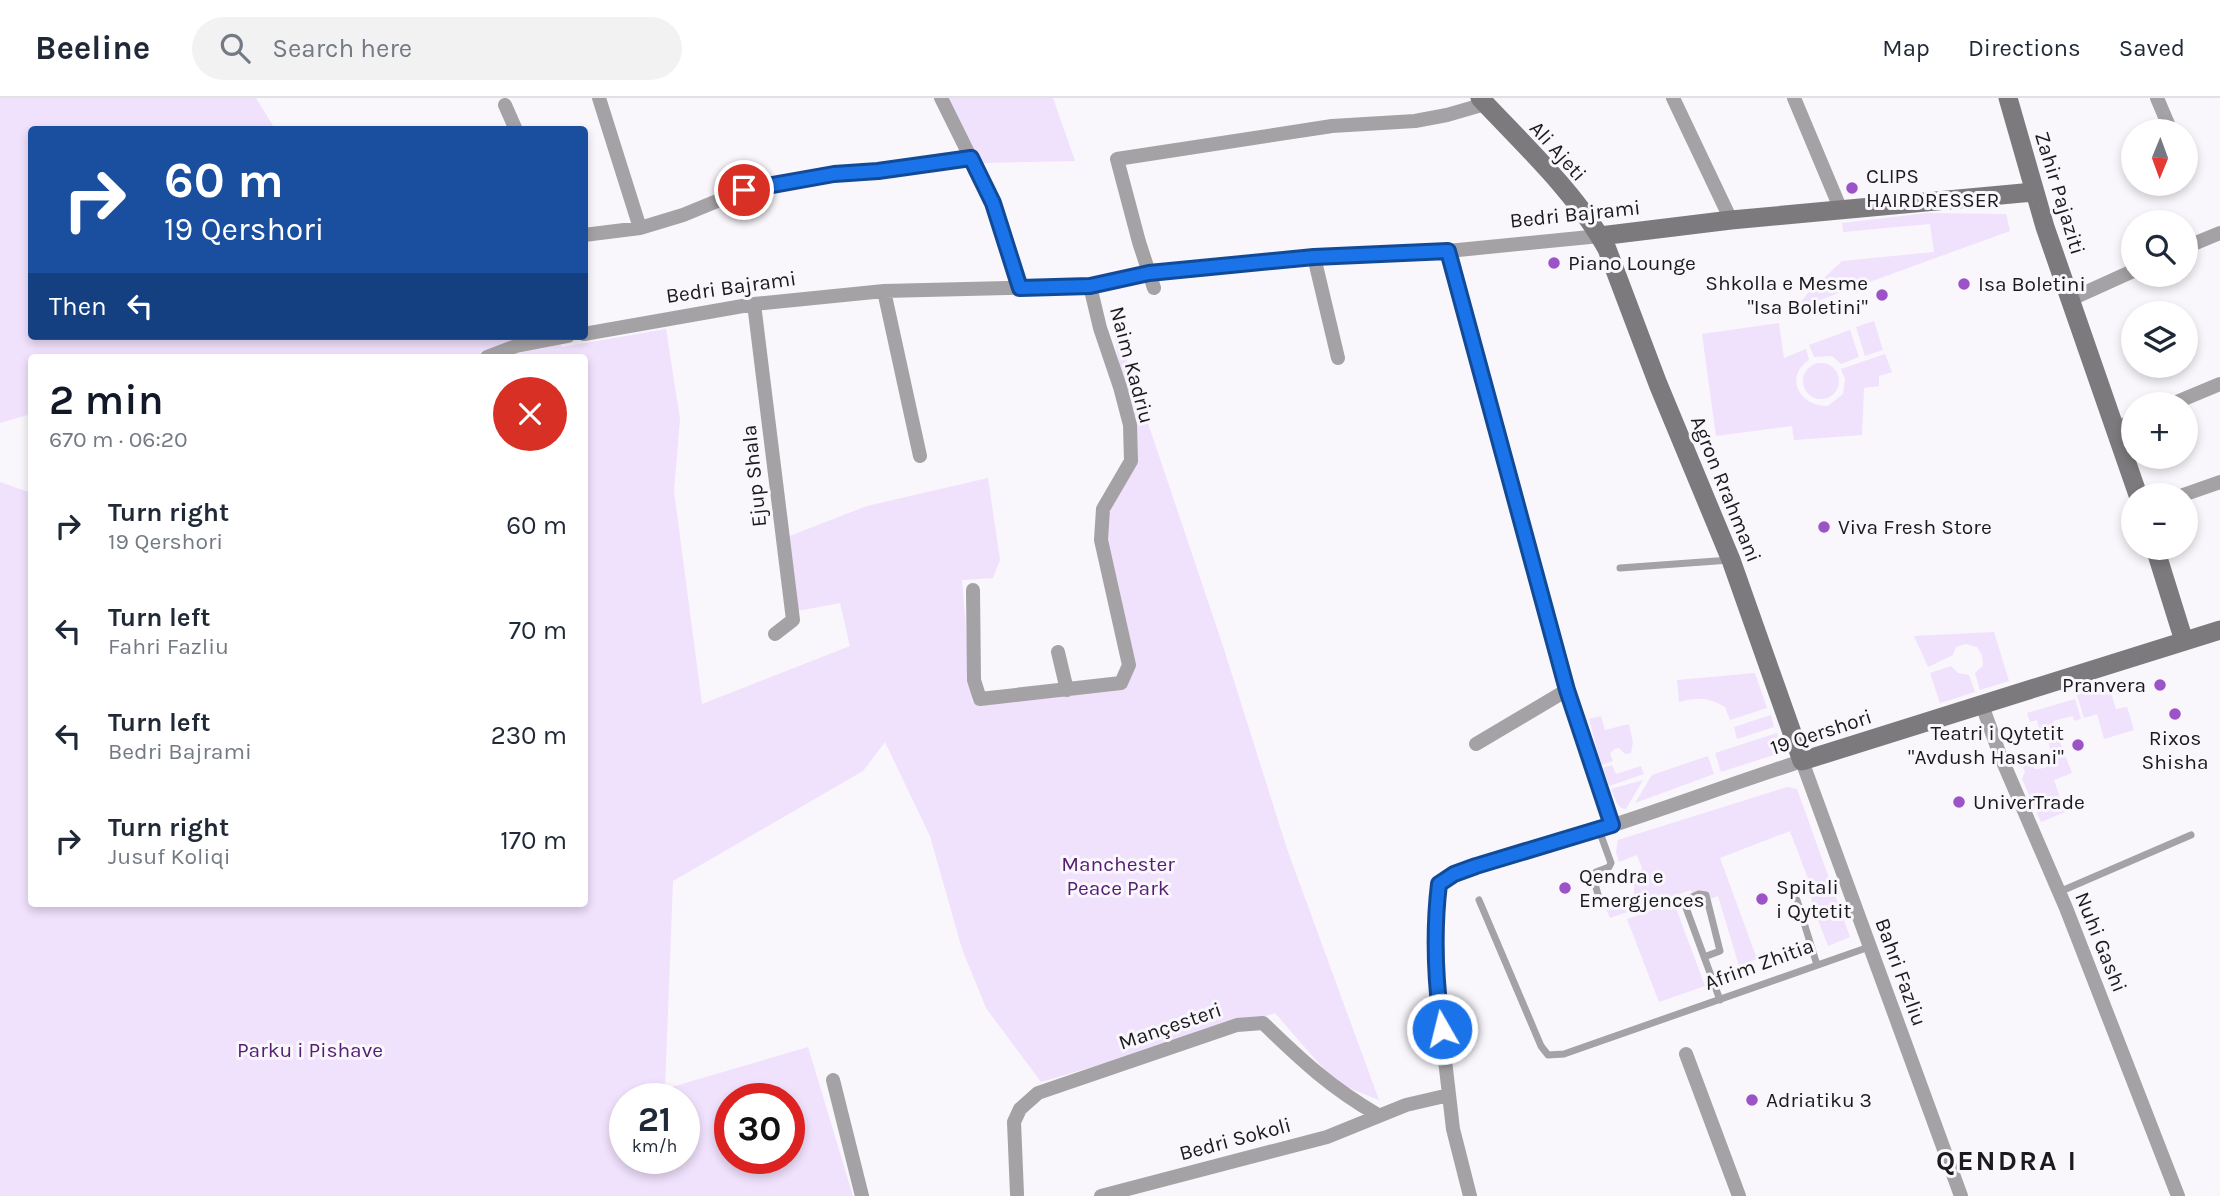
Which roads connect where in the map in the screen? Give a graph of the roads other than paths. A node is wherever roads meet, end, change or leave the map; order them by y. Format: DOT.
graph roads {
  1 [pos="599,98"];
  2 [pos="941,98"];
  3 [pos="1672,98"];
  4 [pos="1794,98"];
  5 [pos="2008,98"];
  6 [pos="2157,98"];
  7 [pos="1483,101"];
  8 [pos="505,105"];
  9 [pos="2166,119"];
  10 [pos="514,126"];
  11 [pos="971,158"];
  12 [pos="2034,192"];
  13 [pos="1841,210"];
  14 [pos="1731,220"];
  15 [pos="640,228"];
  16 [pos="2220,233"];
  17 [pos="588,234"];
  18 [pos="1600,236"];
  19 [pos="2198,242"];
  20 [pos="1448,251"];
  21 [pos="1314,257"];
  22 [pos="1149,273"];
  23 [pos="2121,276"];
  24 [pos="1090,286"];
  25 [pos="1020,288"];
  26 [pos="1154,288"];
  27 [pos="884,291"];
  28 [pos="2069,300"];
  29 [pos="754,304"];
  30 [pos="588,333"];
  31 [pos="547,340"];
  32 [pos="495,354"];
  33 [pos="1338,358"];
  34 [pos="2220,384"];
  35 [pos="2198,393"];
  36 [pos="2121,426"];
  37 [pos="2114,429"];
  38 [pos="920,456"];
  39 [pos="2220,482"];
  40 [pos="2134,483"];
  41 [pos="2198,490"];
  42 [pos="1731,560"];
  43 [pos="2159,560"];
  44 [pos="1620,568"];
  45 [pos="973,590"];
  46 [pos="2220,630"];
  47 [pos="775,634"];
  48 [pos="2184,641"];
  49 [pos="1058,652"];
  50 [pos="1067,690"];
  51 [pos="1567,690"];
  52 [pos="1982,705"];
  53 [pos="1476,744"];
  54 [pos="1802,761"];
  55 [pos="1605,828"];
  56 [pos="2191,835"];
  57 [pos="2059,892"];
  58 [pos="1479,900"];
  59 [pos="1797,900"];
  60 [pos="1601,905"];
  61 [pos="1869,947"];
  62 [pos="1704,957"];
  63 [pos="1817,965"];
  64 [pos="1720,1000"];
  65 [pos="1685,1054"];
  66 [pos="833,1080"];
  67 [pos="1449,1095"];
  68 [pos="1378,1115"];
  69 [pos="1014,1195"];
  70 [pos="862,1196"];
  71 [pos="1101,1196"];
  72 [pos="1470,1196"];
  73 [pos="1739,1196"];
  74 [pos="1961,1196"];
  75 [pos="2178,1196"];
  1 -- 15 [label="street"];
  2 -- 11 [label="street"];
  3 -- 14 [label="street"];
  4 -- 13 [label="street"];
  5 -- 12 [label="main road, Zahir Pajaziti"];
  6 -- 9 [label="street"];
  7 -- 18 [label="main road, Ali Ajeti"];
  7 -- 22 [label="street"];
  8 -- 10 [label="street"];
  11 -- 15 [label="street"];
  11 -- 25 [label="street"];
  12 -- 13 [label="main road, Bedri Bajrami"];
  12 -- 28 [label="main road, Zahir Pajaziti"];
  13 -- 14 [label="main road, Bedri Bajrami"];
  14 -- 18 [label="main road, Bedri Bajrami"];
  15 -- 17 [label="street"];
  16 -- 19 [label="street"];
  18 -- 20 [label="street, Bedri Bajrami"];
  18 -- 42 [label="main road, Agron Rrahmani"];
  20 -- 21 [label="street, Bedri Bajrami"];
  20 -- 51 [label="street"];
  21 -- 22 [label="street, Bedri Bajrami"];
  21 -- 33 [label="street"];
  22 -- 24 [label="street, Bedri Bajrami"];
  22 -- 26 [label="street"];
  23 -- 28 [label="street"];
  24 -- 25 [label="street, Bedri Bajrami"];
  24 -- 50 [label="street, Naim Kadriu"];
  25 -- 27 [label="street, Bedri Bajrami"];
  27 -- 29 [label="street, Bedri Bajrami"];
  27 -- 38 [label="street"];
  28 -- 37 [label="main road, Zahir Pajaziti"];
  29 -- 30 [label="street, Bedri Bajrami"];
  29 -- 47 [label="street, Ejup Shala"];
  31 -- 32 [label="street"];
  34 -- 35 [label="street"];
  36 -- 37 [label="street"];
  37 -- 40 [label="main road, Zahir Pajaziti"];
  39 -- 41 [label="street"];
  42 -- 44 [label="lane"];
  42 -- 54 [label="main road, Agron Rrahmani"];
  43 -- 48 [label="main road"];
  45 -- 50 [label="street, Naim Kadriu"];
  46 -- 48 [label="main road, 19 Qershori"];
  48 -- 52 [label="main road, 19 Qershori"];
  49 -- 50 [label="street"];
  51 -- 53 [label="street"];
  51 -- 55 [label="street"];
  52 -- 54 [label="main road, 19 Qershori"];
  52 -- 57 [label="street, Nuhi Gashi"];
  54 -- 55 [label="street, 19 Qershori"];
  54 -- 61 [label="street, Bahri Fazliu"];
  55 -- 60 [label="lane"];
  55 -- 67 [label="street, 19 Qershori"];
  56 -- 57 [label="lane"];
  57 -- 75 [label="street, Nuhi Gashi"];
  58 -- 64 [label="lane, Afrim Zhitia"];
  59 -- 63 [label="lane"];
  61 -- 63 [label="lane, Afrim Zhitia"];
  61 -- 74 [label="street, Bahri Fazliu"];
  62 -- 62 [label="lane"];
  62 -- 64 [label="lane"];
  63 -- 64 [label="lane, Afrim Zhitia"];
  65 -- 73 [label="street"];
  66 -- 70 [label="street"];
  67 -- 68 [label="street"];
  67 -- 72 [label="street"];
  68 -- 69 [label="street, Mançesteri"];
  68 -- 71 [label="street, Bedri Sokoli"];
}
